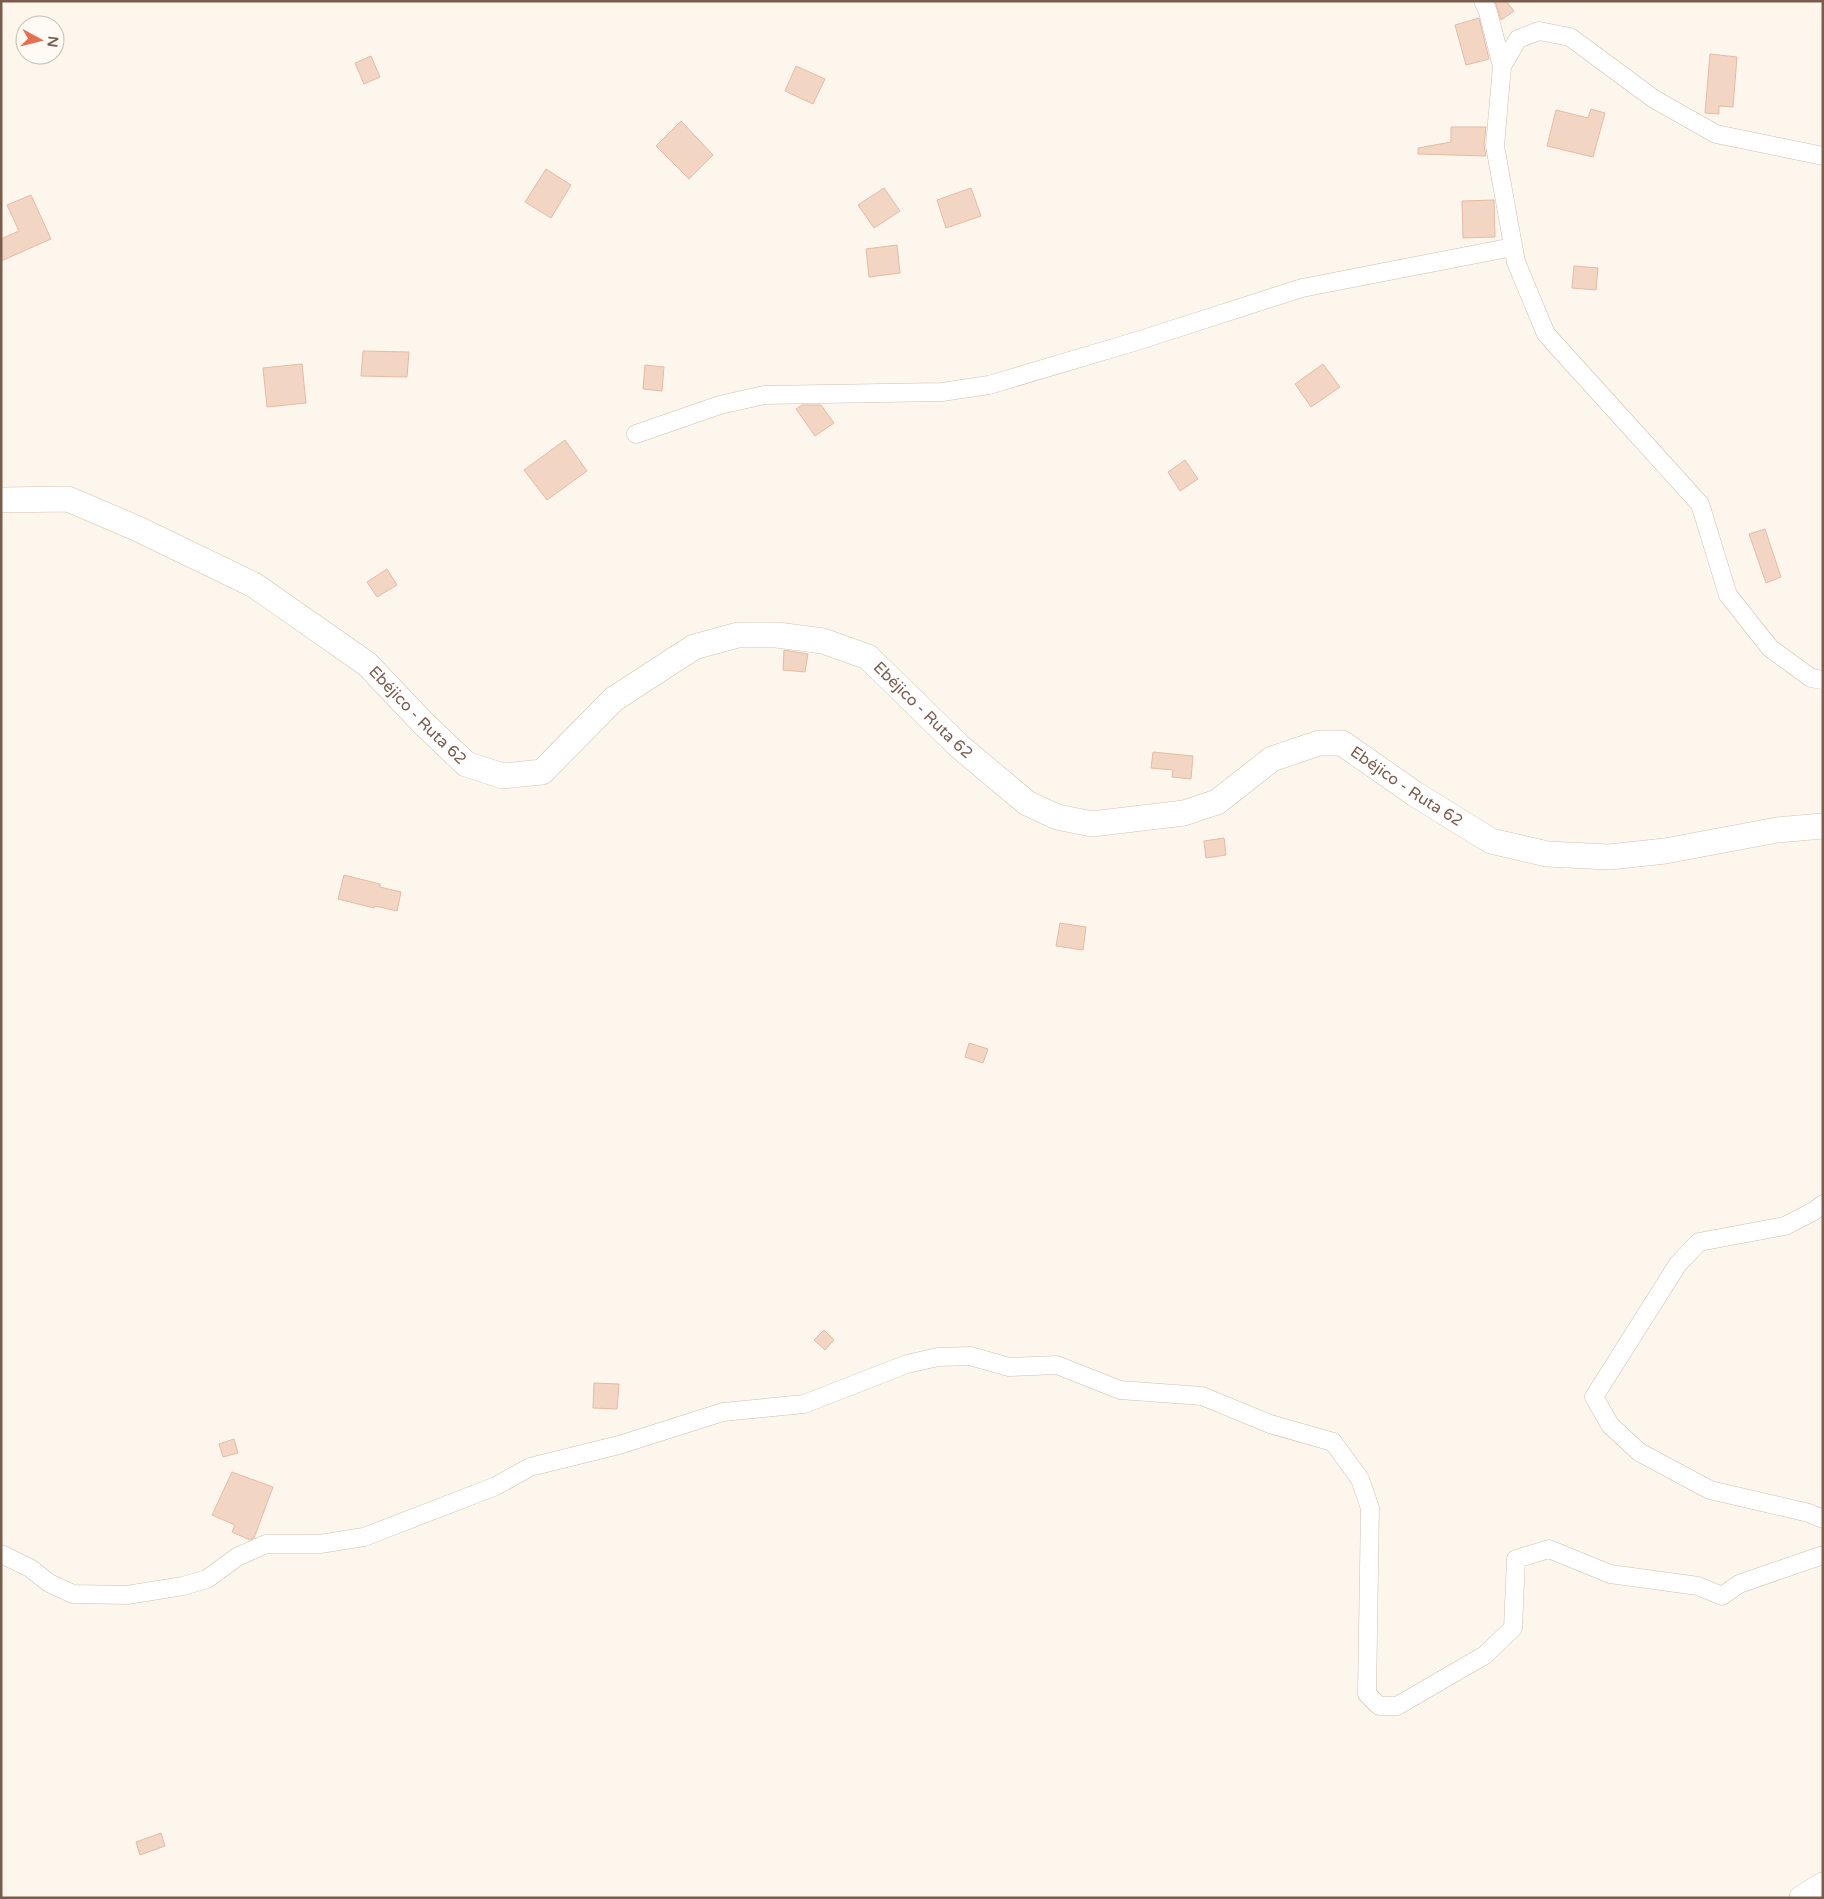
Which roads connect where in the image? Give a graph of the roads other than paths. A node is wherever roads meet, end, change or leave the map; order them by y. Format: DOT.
graph roads {
  1 [pos="1483,1"];
  2 [pos="1502,66"];
  3 [pos="1823,156"];
  4 [pos="1513,246"];
  5 [pos="636,434"];
  6 [pos="1,500"];
  7 [pos="1823,680"];
  8 [pos="1823,826"];
  9 [pos="1823,1204"];
  10 [pos="1823,1519"];
  11 [pos="1,1554"];
  12 [pos="1823,1555"];
  13 [pos="1823,1884"];
  14 [pos="1802,1898"];
  1 -- 2 [label="street"];
  2 -- 3 [label="street"];
  2 -- 4 [label="street"];
  4 -- 5 [label="street"];
  4 -- 7 [label="street"];
  6 -- 8 [label="street, Ebéjico - Ruta 62"];
  9 -- 10 [label="street"];
  11 -- 12 [label="street"];
  13 -- 14 [label="street"];
}
